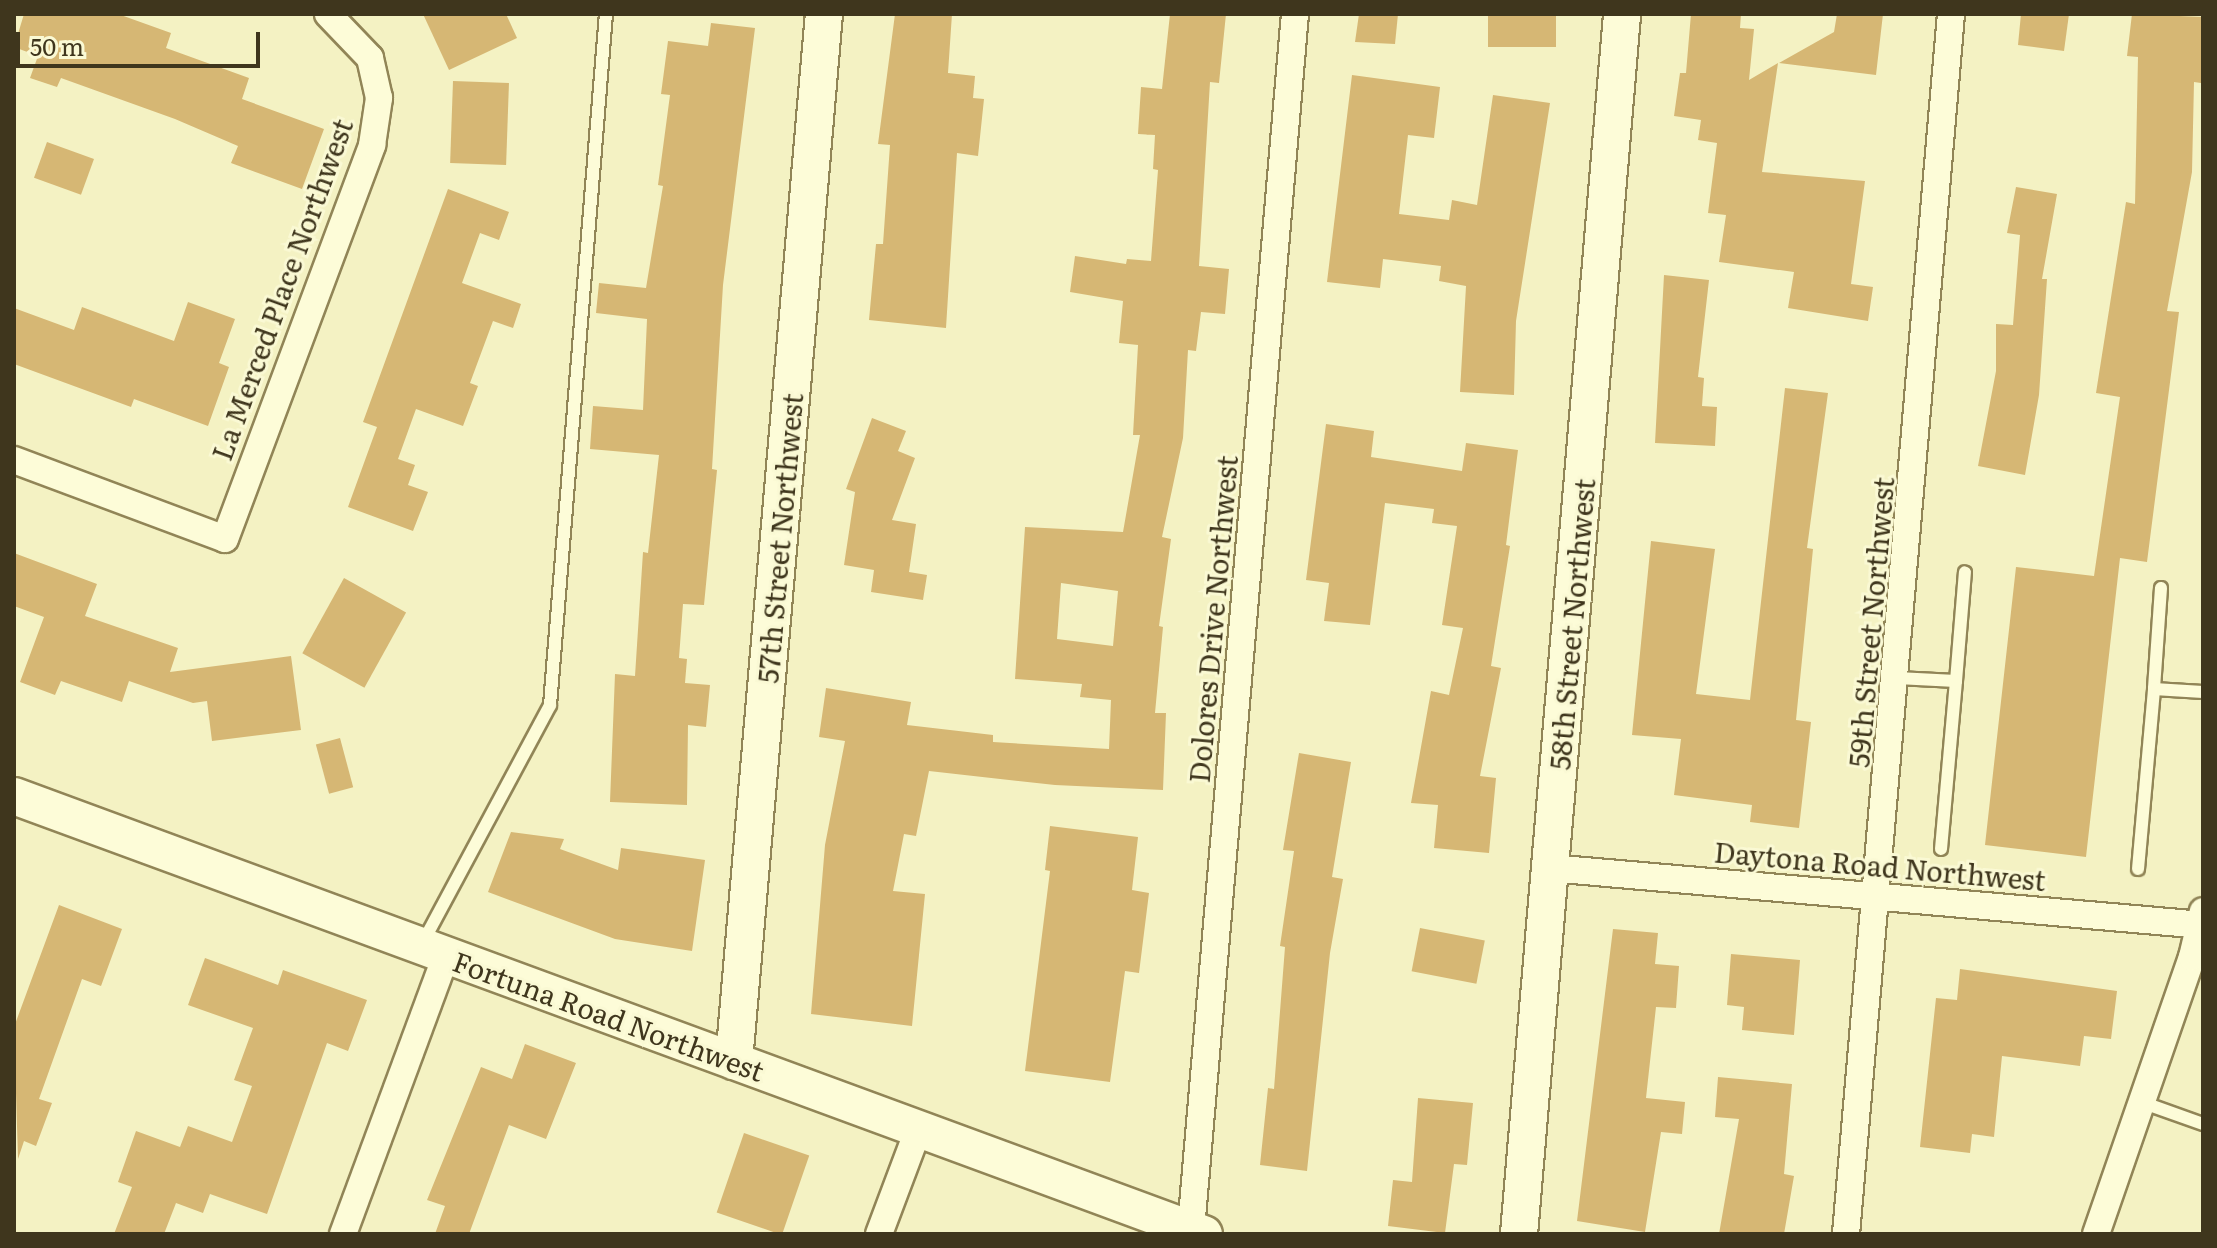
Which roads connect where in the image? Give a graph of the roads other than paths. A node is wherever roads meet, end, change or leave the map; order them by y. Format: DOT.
graph roads {
  1 [pos="328,14"];
  2 [pos="606,14"];
  3 [pos="824,14"];
  4 [pos="1295,14"];
  5 [pos="1622,14"];
  6 [pos="1951,14"];
  7 [pos="14,460"];
  8 [pos="1965,572"];
  9 [pos="2161,588"];
  10 [pos="1897,678"];
  11 [pos="1956,681"];
  12 [pos="2154,689"];
  13 [pos="2203,692"];
  14 [pos="17,804"];
  15 [pos="1941,849"];
  16 [pos="1550,868"];
  17 [pos="2138,869"];
  18 [pos="1879,894"];
  19 [pos="2202,921"];
  20 [pos="434,951"];
  21 [pos="734,1061"];
  22 [pos="2144,1103"];
  23 [pos="2203,1124"];
  24 [pos="918,1130"];
  25 [pos="1198,1232"];
  26 [pos="343,1234"];
  27 [pos="879,1234"];
  28 [pos="1519,1234"];
  29 [pos="1846,1234"];
  30 [pos="2096,1234"];
  1 -- 7 [label="street, La Merced Place Northwest"];
  2 -- 20 [label="lane"];
  3 -- 21 [label="street, 57th Street Northwest"];
  4 -- 25 [label="street, Dolores Drive Northwest"];
  5 -- 16 [label="street, 58th Street Northwest"];
  6 -- 10 [label="street, 59th Street Northwest"];
  8 -- 11 [label="lane"];
  9 -- 12 [label="lane"];
  10 -- 11 [label="lane"];
  10 -- 18 [label="street, 59th Street Northwest"];
  11 -- 15 [label="lane"];
  12 -- 13 [label="lane"];
  12 -- 17 [label="lane"];
  14 -- 20 [label="street, Fortuna Road Northwest"];
  16 -- 18 [label="street, Daytona Road Northwest"];
  16 -- 28 [label="street, 58th Street Northwest"];
  18 -- 19 [label="street, Daytona Road Northwest"];
  18 -- 29 [label="street, 59th Street Northwest"];
  19 -- 22 [label="street"];
  20 -- 21 [label="street, Fortuna Road Northwest"];
  20 -- 26 [label="street"];
  21 -- 24 [label="street, Fortuna Road Northwest"];
  22 -- 23 [label="lane"];
  22 -- 30 [label="street"];
  24 -- 25 [label="street, Fortuna Road Northwest"];
  24 -- 27 [label="street"];
}
